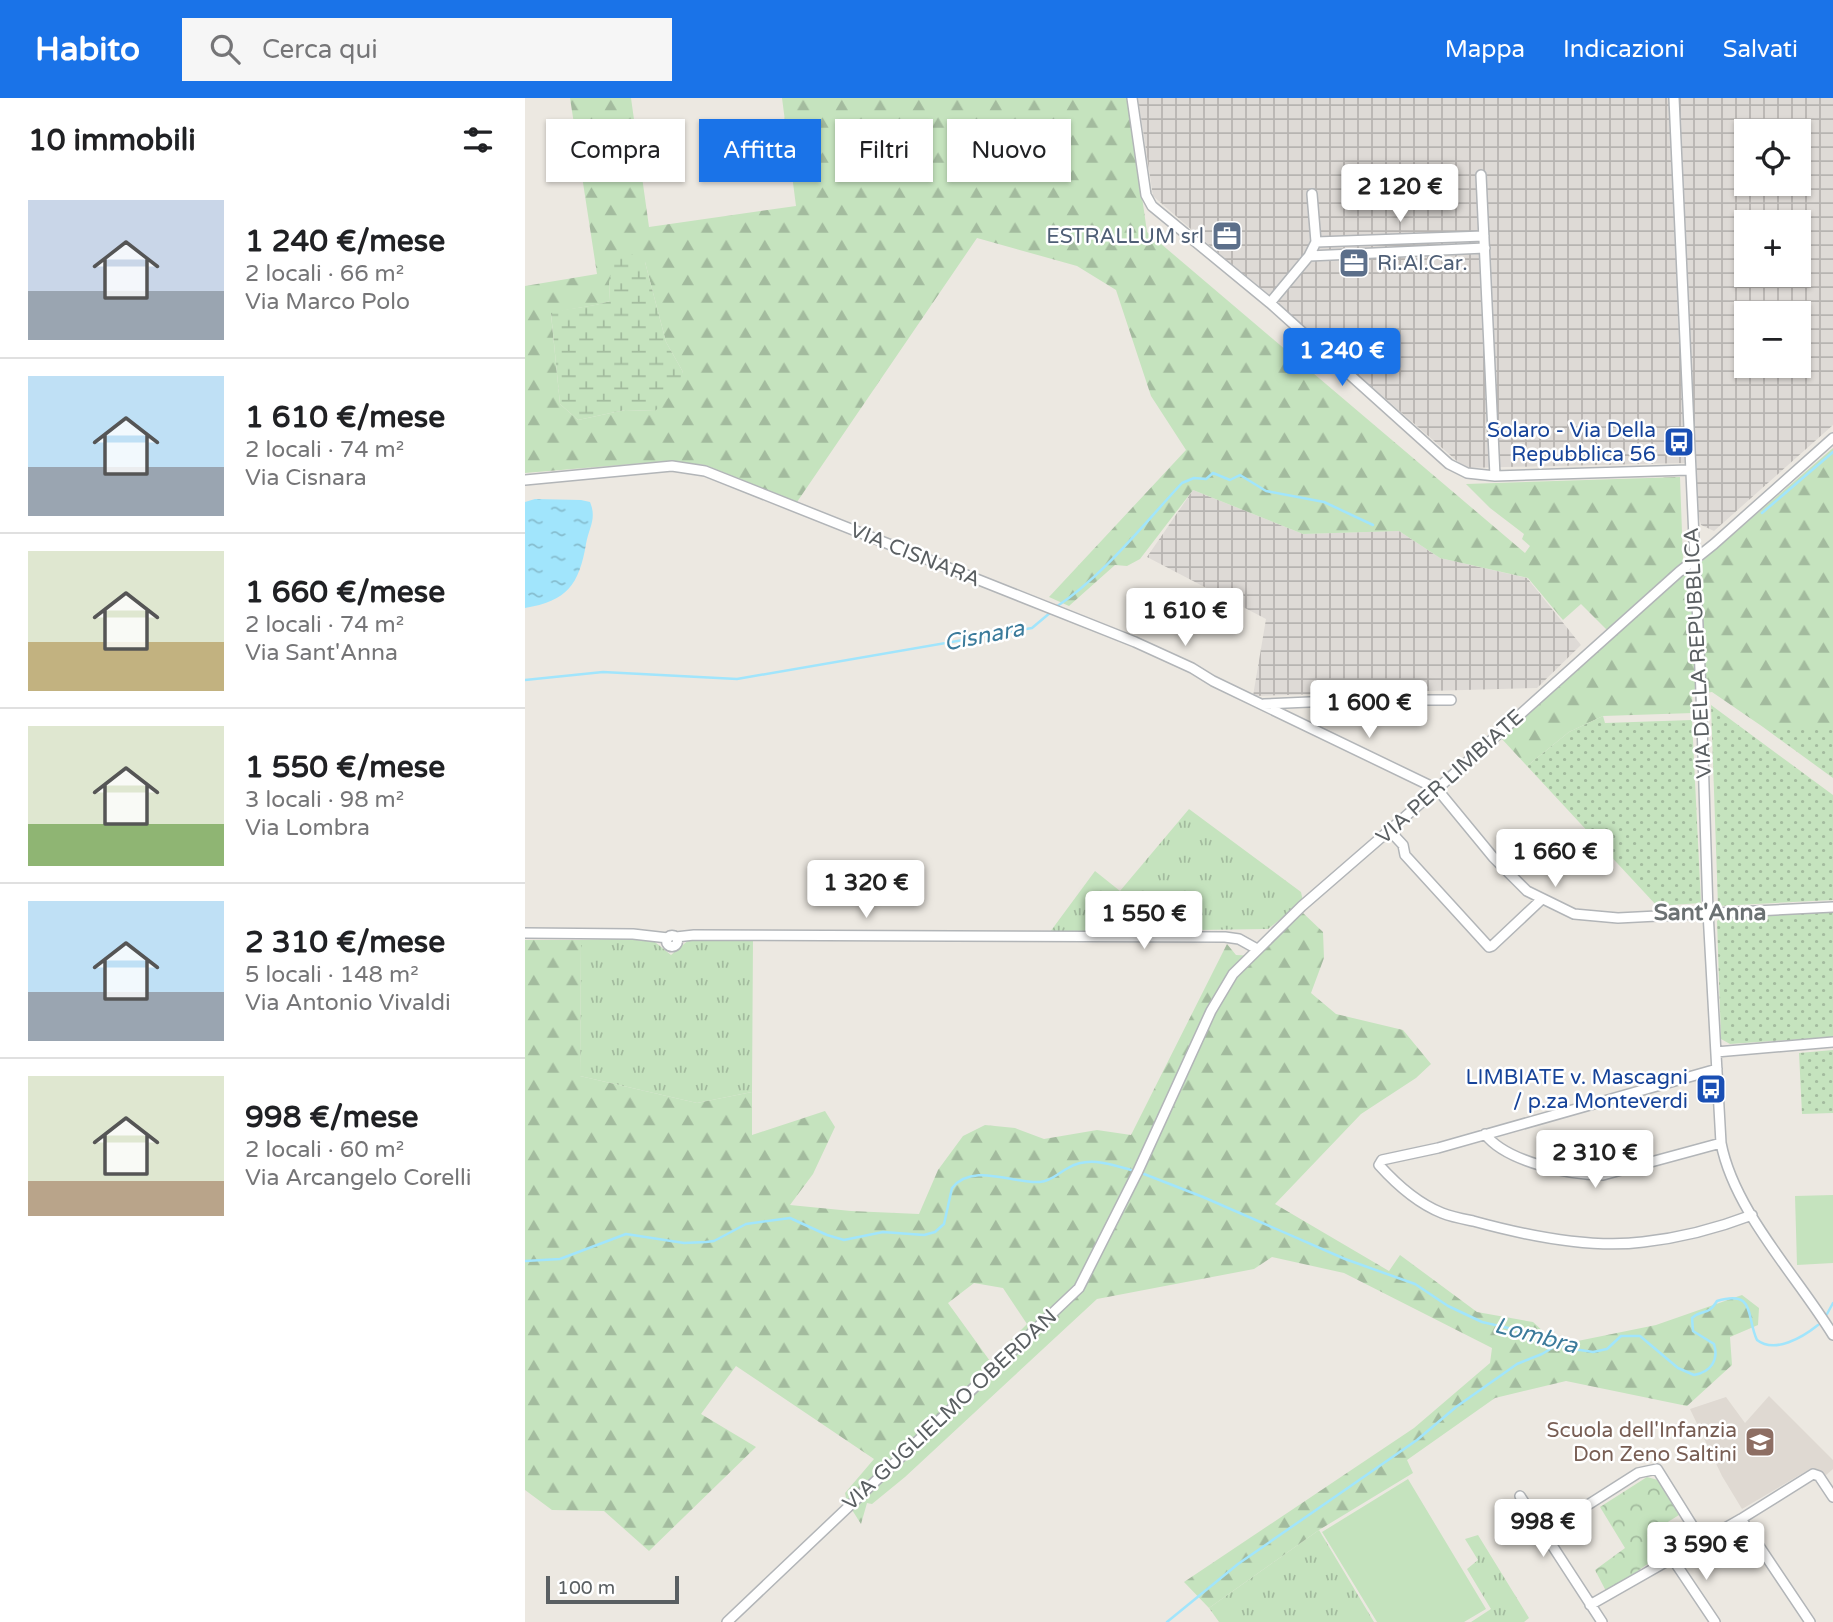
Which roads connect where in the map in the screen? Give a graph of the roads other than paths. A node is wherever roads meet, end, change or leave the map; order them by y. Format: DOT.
graph roads {
  1 [pos="1132,98"];
  2 [pos="1674,98"];
  3 [pos="1482,175"];
  4 [pos="1312,194"];
  5 [pos="1484,236"];
  6 [pos="1316,242"];
  7 [pos="1485,248"];
  8 [pos="1309,256"];
  9 [pos="1270,303"];
  10 [pos="1833,438"];
  11 [pos="1689,470"];
  12 [pos="1495,476"];
  13 [pos="525,480"];
  14 [pos="1694,561"];
  15 [pos="1451,700"];
  16 [pos="1262,704"];
  17 [pos="1437,789"];
  18 [pos="1390,831"];
  19 [pos="1542,899"];
  20 [pos="1833,907"];
  21 [pos="1708,912"];
  22 [pos="525,933"];
  23 [pos="1257,949"];
  24 [pos="1833,1042"];
  25 [pos="1716,1052"];
  26 [pos="1717,1069"];
  27 [pos="1485,1134"];
  28 [pos="1721,1143"];
  29 [pos="1138,1171"];
  30 [pos="1752,1215"];
  31 [pos="1832,1333"];
  32 [pos="1520,1496"];
  33 [pos="1833,1497"];
  34 [pos="1583,1508"];
  35 [pos="1741,1518"];
  36 [pos="1702,1541"];
  37 [pos="1672,1558"];
  38 [pos="1590,1605"];
  39 [pos="727,1622"];
  40 [pos="1602,1622"];
  41 [pos="1715,1622"];
  42 [pos="1810,1622"];
  1 -- 9 [label="street"];
  2 -- 11 [label="street, VIA DELLA REPUBBLICA"];
  3 -- 5 [label="street"];
  4 -- 6 [label="street"];
  5 -- 6 [label="street"];
  5 -- 7 [label="street"];
  6 -- 8 [label="street"];
  7 -- 8 [label="street"];
  7 -- 12 [label="street"];
  8 -- 9 [label="street"];
  9 -- 12 [label="street"];
  10 -- 14 [label="street, VIA PER LIMBIATE"];
  11 -- 12 [label="street"];
  11 -- 14 [label="street, VIA DELLA REPUBBLICA"];
  13 -- 16 [label="street, VIA CISNARA"];
  14 -- 17 [label="street, VIA PER LIMBIATE"];
  14 -- 21 [label="street, VIA DELLA REPUBBLICA"];
  15 -- 16 [label="street"];
  16 -- 17 [label="street, VIA CISNARA"];
  17 -- 18 [label="street, VIA PER LIMBIATE"];
  17 -- 19 [label="street"];
  18 -- 19 [label="street"];
  18 -- 23 [label="street, VIA PER LIMBIATE"];
  19 -- 21 [label="street"];
  20 -- 21 [label="street"];
  21 -- 25 [label="street, VIA DELLA REPUBBLICA"];
  22 -- 23 [label="street"];
  23 -- 29 [label="street, VIA PER LIMBIATE"];
  24 -- 25 [label="street"];
  25 -- 26 [label="street, VIA DELLA REPUBBLICA"];
  26 -- 27 [label="street"];
  26 -- 28 [label="street, VIA DELLA REPUBBLICA"];
  27 -- 28 [label="street"];
  27 -- 30 [label="street"];
  28 -- 30 [label="street, VIA DELLA REPUBBLICA"];
  29 -- 39 [label="street, VIA GUGLIELMO OBERDAN"];
  30 -- 31 [label="street, VIA DELLA REPUBBLICA"];
  32 -- 38 [label="street"];
  33 -- 35 [label="street"];
  34 -- 36 [label="street"];
  35 -- 36 [label="street"];
  35 -- 42 [label="street"];
  36 -- 37 [label="street"];
  37 -- 38 [label="street"];
  37 -- 41 [label="street"];
  38 -- 40 [label="street"];
}
